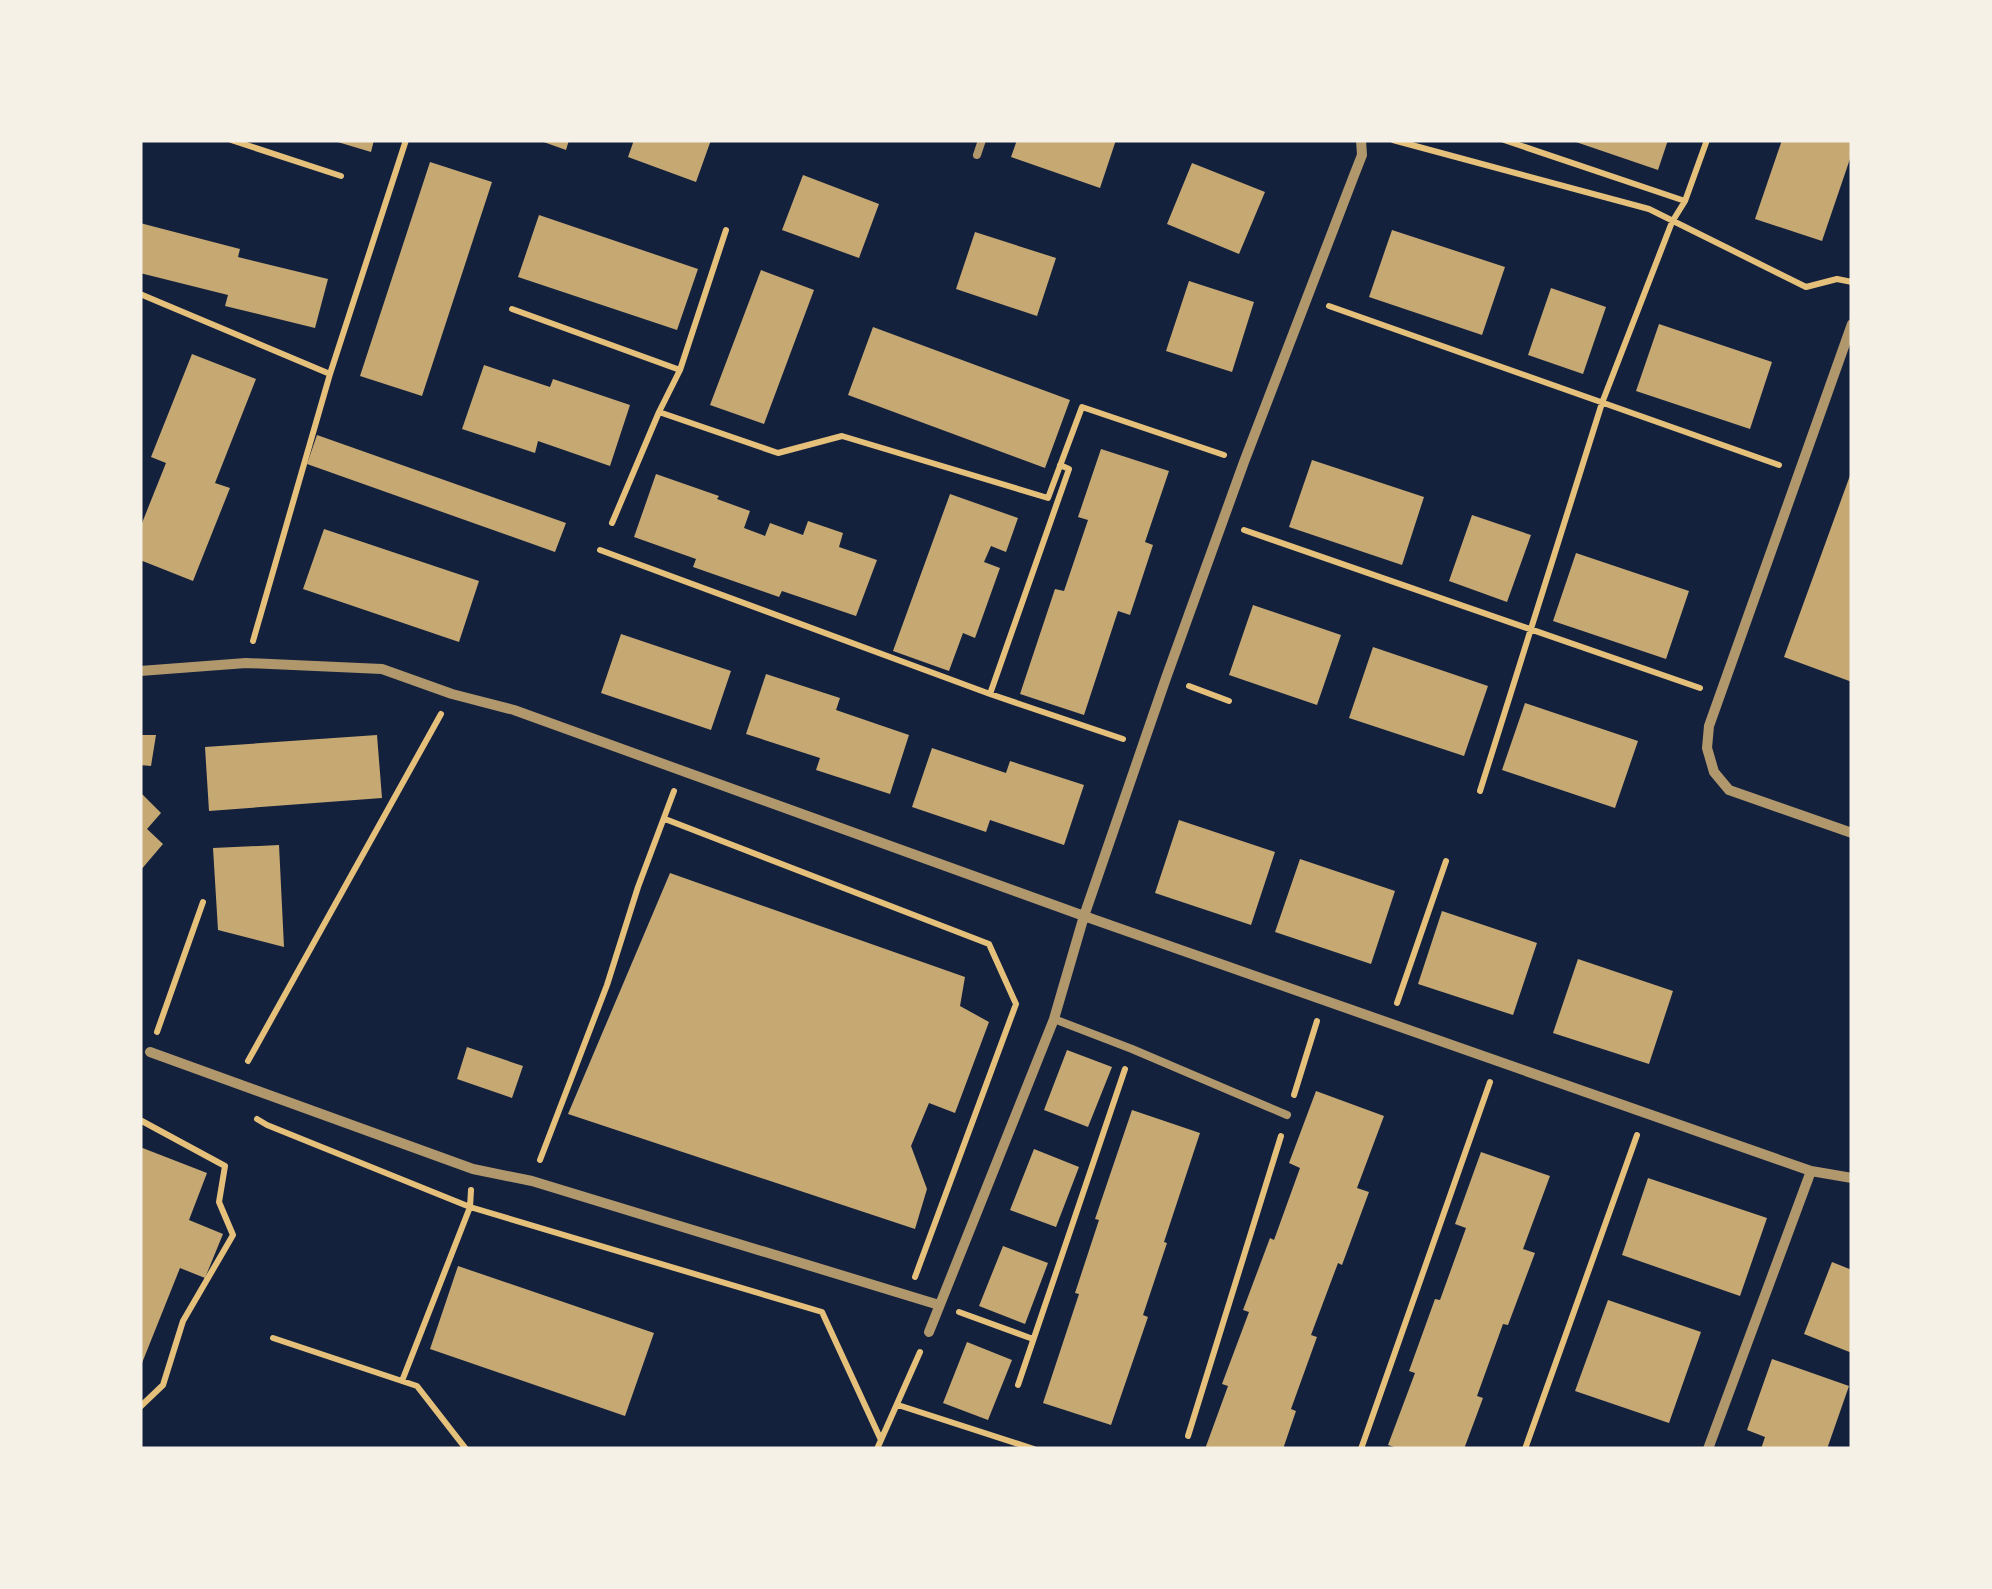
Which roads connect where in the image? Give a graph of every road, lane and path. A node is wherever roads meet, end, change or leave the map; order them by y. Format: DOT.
graph roads {
  1 [pos="231,140"];
  2 [pos="406,140"];
  3 [pos="982,140"];
  4 [pos="1360,140"];
  5 [pos="1393,140"];
  6 [pos="1504,140"];
  7 [pos="1707,140"];
  8 [pos="977,155"];
  9 [pos="341,176"];
  10 [pos="1686,201"];
  11 [pos="1672,222"];
  12 [pos="726,230"];
  13 [pos="1852,282"];
  14 [pos="140,294"];
  15 [pos="1307,298"];
  16 [pos="512,309"];
  17 [pos="1852,324"];
  18 [pos="680,370"];
  19 [pos="330,374"];
  20 [pos="1602,403"];
  21 [pos="658,412"];
  22 [pos="1244,462"];
  23 [pos="1060,466"];
  24 [pos="1799,472"];
  25 [pos="1222,522"];
  26 [pos="612,523"];
  27 [pos="600,550"];
  28 [pos="1530,630"];
  29 [pos="246,663"];
  30 [pos="140,672"];
  31 [pos="1166,678"];
  32 [pos="452,694"];
  33 [pos="990,694"];
  34 [pos="1720,695"];
  35 [pos="1230,701"];
  36 [pos="1144,746"];
  37 [pos="681,771"];
  38 [pos="1480,791"];
  39 [pos="665,819"];
  40 [pos="1852,833"];
  41 [pos="1446,862"];
  42 [pos="203,902"];
  43 [pos="1084,916"];
  44 [pos="1324,1000"];
  45 [pos="1054,1019"];
  46 [pos="1390,1023"];
  47 [pos="1132,1049"];
  48 [pos="150,1052"];
  49 [pos="1497,1061"];
  50 [pos="236,1084"];
  51 [pos="1645,1112"];
  52 [pos="1287,1116"];
  53 [pos="140,1120"];
  54 [pos="1811,1171"];
  55 [pos="1852,1178"];
  56 [pos="532,1181"];
  57 [pos="910,1296"];
  58 [pos="939,1306"];
  59 [pos="928,1332"];
  60 [pos="273,1338"];
  61 [pos="1033,1339"];
  62 [pos="402,1381"];
  63 [pos="1018,1385"];
  64 [pos="898,1405"];
  65 [pos="140,1407"];
  66 [pos="1188,1436"];
  67 [pos="882,1440"];
  68 [pos="466,1449"];
  69 [pos="877,1449"];
  70 [pos="1034,1449"];
  71 [pos="1361,1449"];
  72 [pos="1525,1449"];
  73 [pos="1708,1449"];
  1 -- 9 [label="path"];
  2 -- 19 [label="path"];
  3 -- 8 [label="lane"];
  4 -- 15 [label="street"];
  5 -- 11 [label="path"];
  6 -- 10 [label="path"];
  7 -- 10 [label="path"];
  10 -- 11 [label="path"];
  11 -- 13 [label="path"];
  11 -- 20 [label="path"];
  12 -- 18 [label="path"];
  14 -- 19 [label="path"];
  15 -- 20 [label="path"];
  15 -- 22 [label="street"];
  16 -- 18 [label="path"];
  17 -- 24 [label="street"];
  18 -- 21 [label="path"];
  19 -- 29 [label="path"];
  20 -- 24 [label="path"];
  20 -- 28 [label="path"];
  21 -- 23 [label="path"];
  21 -- 26 [label="path"];
  22 -- 23 [label="path"];
  22 -- 25 [label="street"];
  23 -- 33 [label="path"];
  24 -- 34 [label="street"];
  25 -- 28 [label="path"];
  25 -- 31 [label="street"];
  27 -- 33 [label="path"];
  28 -- 34 [label="path"];
  28 -- 38 [label="path"];
  29 -- 30 [label="street"];
  29 -- 32 [label="street"];
  31 -- 35 [label="path"];
  31 -- 36 [label="street"];
  32 -- 37 [label="street"];
  32 -- 50 [label="path"];
  33 -- 36 [label="path"];
  34 -- 40 [label="street"];
  36 -- 43 [label="street"];
  37 -- 39 [label="path"];
  37 -- 43 [label="street"];
  39 -- 56 [label="path"];
  39 -- 57 [label="path"];
  41 -- 46 [label="path"];
  42 -- 48 [label="path"];
  43 -- 44 [label="street"];
  43 -- 45 [label="street"];
  44 -- 46 [label="street"];
  44 -- 52 [label="path"];
  45 -- 47 [label="lane"];
  45 -- 58 [label="street"];
  46 -- 49 [label="street"];
  47 -- 52 [label="lane"];
  47 -- 61 [label="path"];
  48 -- 50 [label="street"];
  49 -- 51 [label="street"];
  49 -- 71 [label="path"];
  50 -- 56 [label="street"];
  51 -- 54 [label="street"];
  51 -- 72 [label="path"];
  52 -- 66 [label="path"];
  53 -- 65 [label="path"];
  54 -- 55 [label="street"];
  54 -- 73 [label="street"];
  56 -- 57 [label="street"];
  57 -- 58 [label="street"];
  58 -- 59 [label="street"];
  58 -- 61 [label="path"];
  59 -- 64 [label="path"];
  60 -- 62 [label="path"];
  61 -- 63 [label="path"];
  62 -- 67 [label="path"];
  62 -- 68 [label="path"];
  64 -- 67 [label="path"];
  64 -- 70 [label="path"];
  67 -- 69 [label="path"];
}
